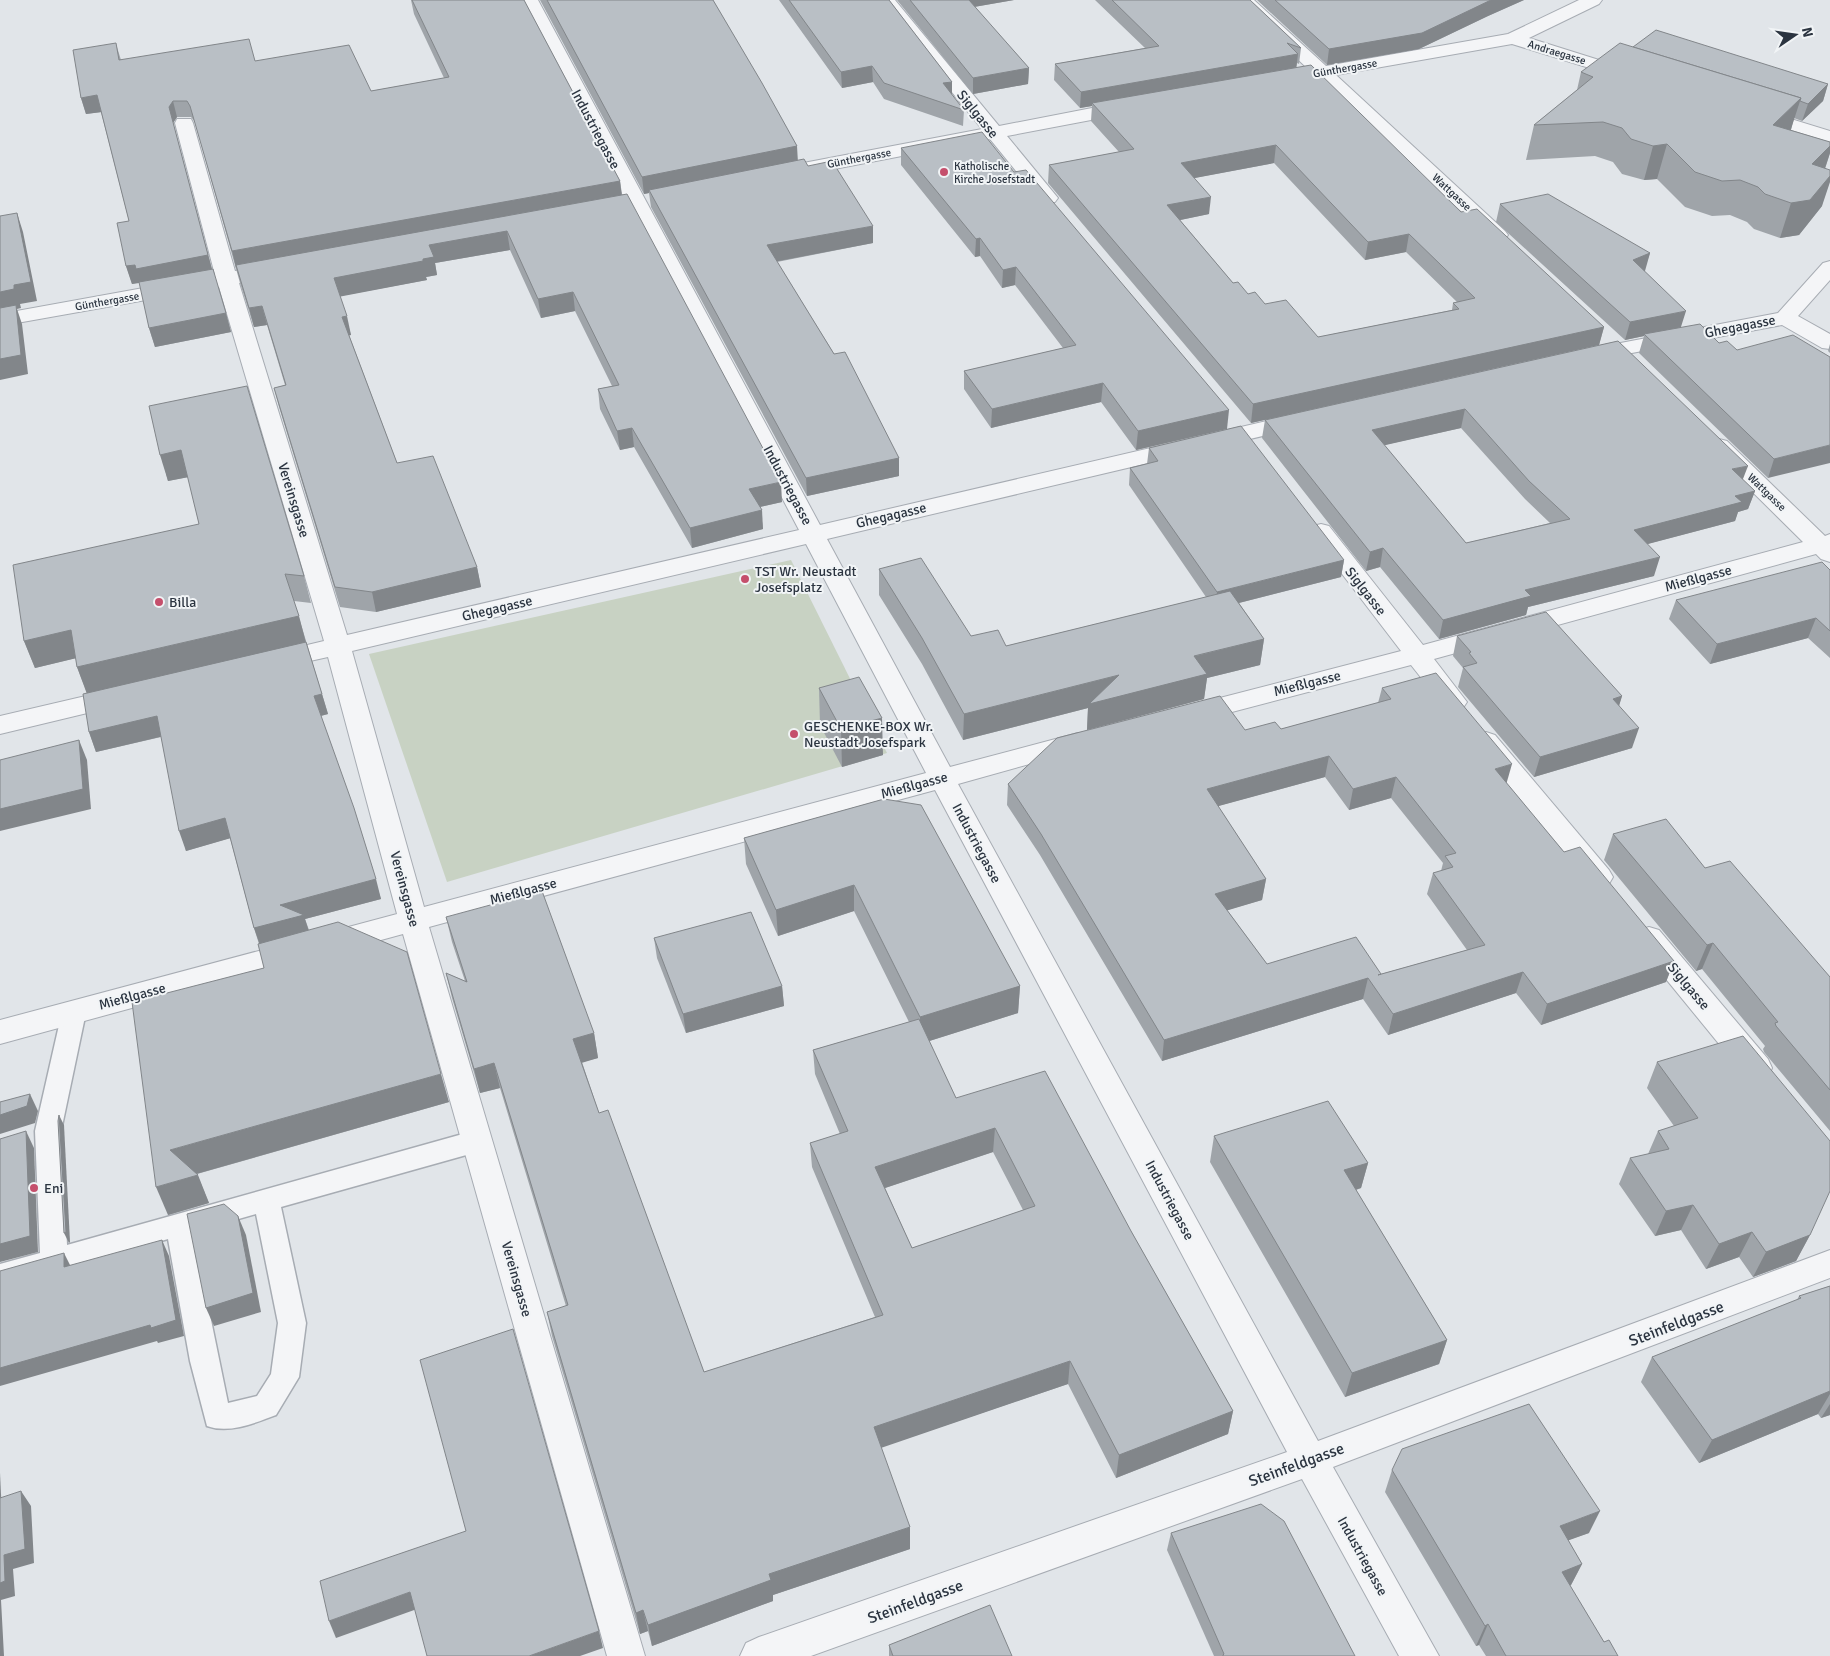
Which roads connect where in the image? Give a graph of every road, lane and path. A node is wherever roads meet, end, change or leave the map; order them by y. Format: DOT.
graph roads {
  1 [pos="529,0"];
  2 [pos="886,0"];
  3 [pos="1244,0"];
  4 [pos="1593,0"];
  5 [pos="1513,39"];
  6 [pos="1323,72"];
  7 [pos="1643,79"];
  8 [pos="1265,82"];
  9 [pos="1147,103"];
  10 [pos="1737,108"];
  11 [pos="184,123"];
  12 [pos="991,131"];
  13 [pos="1830,138"];
  14 [pos="779,174"];
  15 [pos="1061,214"];
  16 [pos="1511,247"];
  17 [pos="295,266"];
  18 [pos="1830,268"];
  19 [pos="227,279"];
  20 [pos="1785,318"];
  21 [pos="0,320"];
  22 [pos="1612,342"];
  23 [pos="1830,343"];
  24 [pos="1572,359"];
  25 [pos="1640,369"];
  26 [pos="1322,416"];
  27 [pos="1239,425"];
  28 [pos="1702,430"];
  29 [pos="1263,456"];
  30 [pos="1310,517"];
  31 [pos="814,533"];
  32 [pos="1827,547"];
  33 [pos="338,646"];
  34 [pos="1416,655"];
  35 [pos="251,666"];
  36 [pos="145,691"];
  37 [pos="1164,720"];
  38 [pos="0,725"];
  39 [pos="1106,735"];
  40 [pos="942,778"];
  41 [pos="1617,899"];
  42 [pos="413,920"];
  43 [pos="1635,922"];
  44 [pos="74,1012"];
  45 [pos="0,1032"];
  46 [pos="1774,1089"];
  47 [pos="477,1141"];
  48 [pos="267,1200"];
  49 [pos="180,1226"];
  50 [pos="54,1260"];
  51 [pos="1830,1264"];
  52 [pos="0,1276"];
  53 [pos="1310,1460"];
  54 [pos="626,1656"];
  55 [pos="759,1656"];
  56 [pos="1420,1656"];
  1 -- 31 [label="street, Industriegasse"];
  2 -- 12 [label="street, Siglgasse"];
  3 -- 6 [label="street, Wattgasse"];
  4 -- 5 [label="street, Günthergasse"];
  5 -- 6 [label="street, Günthergasse"];
  5 -- 7 [label="street, Andraegasse"];
  6 -- 8 [label="street, Günthergasse"];
  6 -- 16 [label="street, Wattgasse"];
  9 -- 12 [label="street, Günthergasse"];
  10 -- 13 [label="street"];
  11 -- 19 [label="street, Vereinsgasse"];
  12 -- 14 [label="street, Günthergasse"];
  12 -- 15 [label="street, Siglgasse"];
  17 -- 19 [label="street, Günthergasse"];
  18 -- 20 [label="street"];
  19 -- 21 [label="street, Günthergasse"];
  19 -- 33 [label="street, Vereinsgasse"];
  20 -- 22 [label="street, Ghegagasse"];
  20 -- 23 [label="street"];
  22 -- 24 [label="street, Ghegagasse"];
  22 -- 25 [label="street"];
  26 -- 27 [label="street, Ghegagasse"];
  27 -- 29 [label="street"];
  27 -- 31 [label="street, Ghegagasse"];
  28 -- 32 [label="street, Wattgasse"];
  30 -- 34 [label="street, Siglgasse"];
  31 -- 33 [label="street, Ghegagasse"];
  31 -- 40 [label="street, Industriegasse"];
  32 -- 34 [label="street, Mießlgasse"];
  33 -- 35 [label="street, Ghegagasse"];
  33 -- 42 [label="street, Vereinsgasse"];
  34 -- 37 [label="street, Mießlgasse"];
  34 -- 41 [label="street, Siglgasse"];
  36 -- 38 [label="street"];
  39 -- 40 [label="street, Mießlgasse"];
  40 -- 42 [label="street, Mießlgasse"];
  40 -- 53 [label="street, Industriegasse"];
  42 -- 44 [label="street, Mießlgasse"];
  42 -- 47 [label="street, Vereinsgasse"];
  43 -- 46 [label="street, Siglgasse"];
  44 -- 45 [label="street, Mießlgasse"];
  44 -- 50 [label="lane"];
  47 -- 48 [label="lane"];
  47 -- 54 [label="street, Vereinsgasse"];
  48 -- 49 [label="lane"];
  48 -- 49 [label="lane"];
  49 -- 50 [label="lane"];
  50 -- 52 [label="lane"];
  51 -- 53 [label="street, Steinfeldgasse"];
  53 -- 55 [label="street, Steinfeldgasse"];
  53 -- 56 [label="street, Industriegasse"];
}
